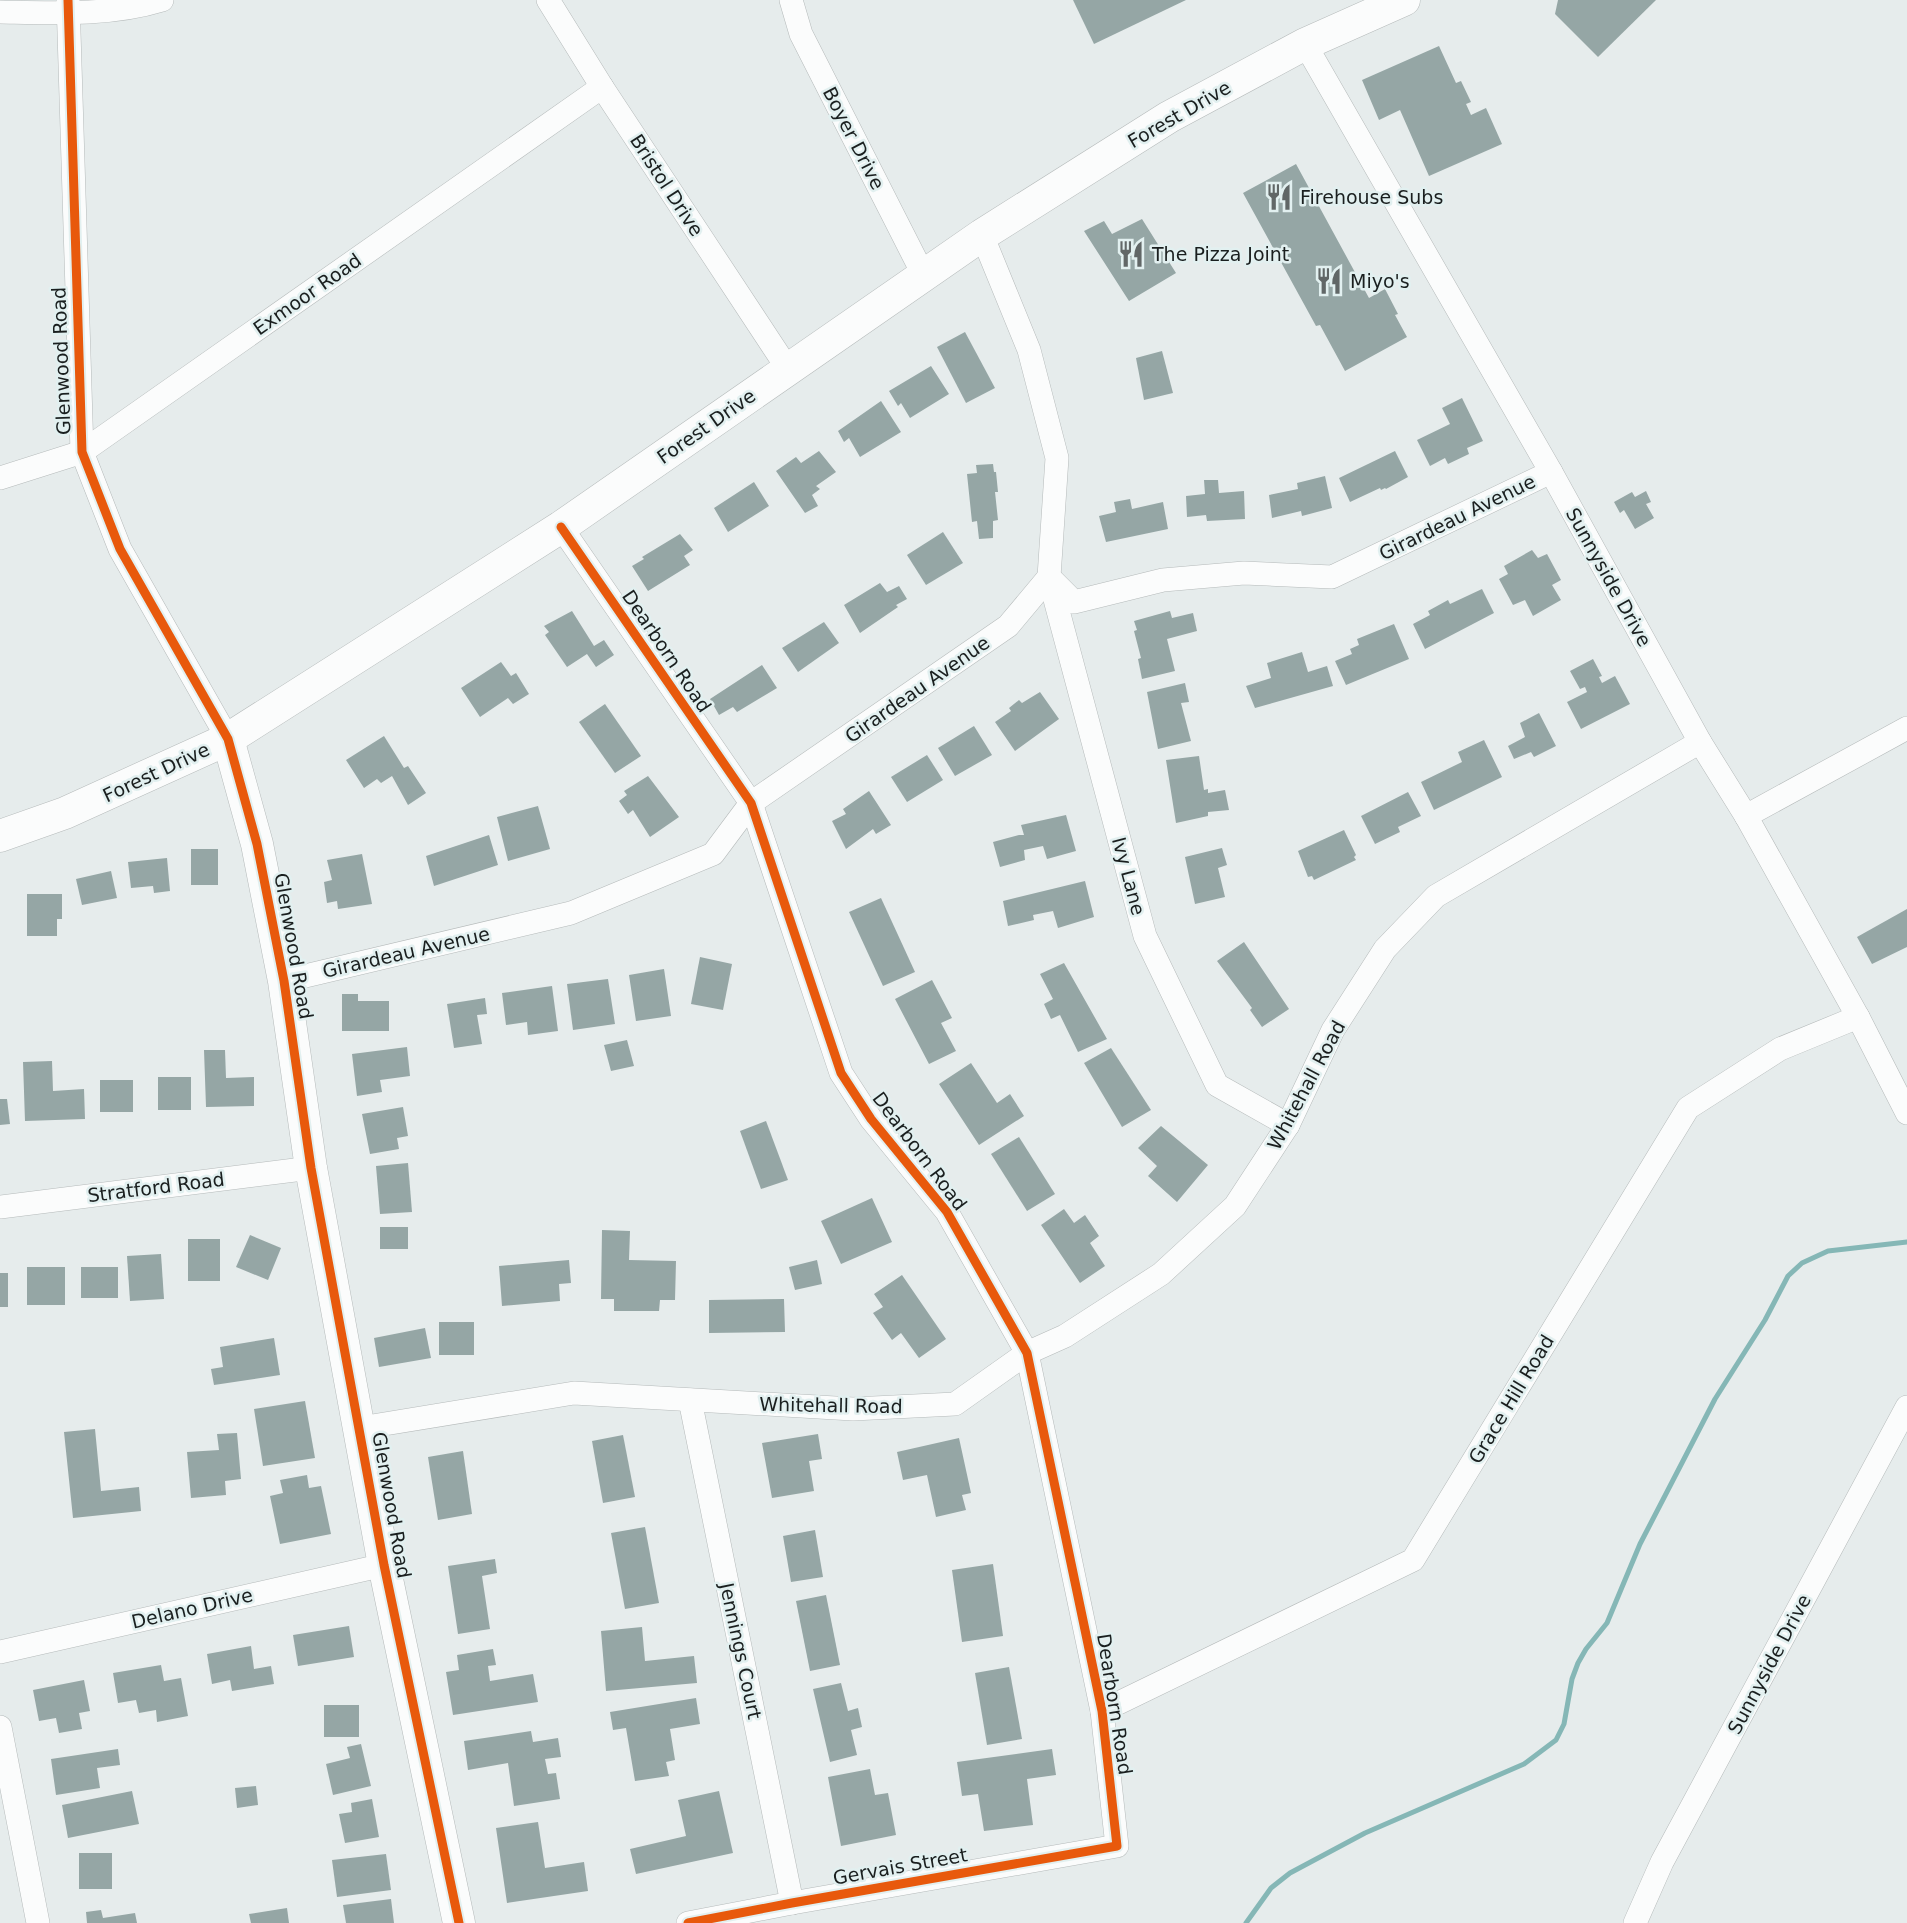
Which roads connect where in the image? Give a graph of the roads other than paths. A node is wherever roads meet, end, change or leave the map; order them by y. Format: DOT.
graph roads {
  1 [pos="162,0"];
  2 [pos="548,0"];
  3 [pos="791,0"];
  4 [pos="1405,0"];
  5 [pos="68,6"];
  6 [pos="0,12"];
  7 [pos="1305,44"];
  8 [pos="602,87"];
  9 [pos="982,235"];
  10 [pos="923,274"];
  11 [pos="788,369"];
  12 [pos="82,452"];
  13 [pos="1551,472"];
  14 [pos="0,478"];
  15 [pos="561,527"];
  16 [pos="1049,577"];
  17 [pos="1907,728"];
  18 [pos="228,738"];
  19 [pos="1700,742"];
  20 [pos="751,803"];
  21 [pos="1746,816"];
  22 [pos="0,836"];
  23 [pos="284,981"];
  24 [pos="1858,1017"];
  25 [pos="1907,1112"];
  26 [pos="1288,1125"];
  27 [pos="311,1168"];
  28 [pos="0,1207"];
  29 [pos="1027,1353"];
  30 [pos="690,1400"];
  31 [pos="1907,1407"];
  32 [pos="360,1428"];
  33 [pos="384,1565"];
  34 [pos="0,1652"];
  35 [pos="1102,1711"];
  36 [pos="0,1727"];
  37 [pos="1117,1846"];
  38 [pos="792,1903"];
  39 [pos="38,1923"];
  40 [pos="459,1923"];
  41 [pos="688,1923"];
  42 [pos="1635,1923"];
  1 -- 5 [label="street"];
  2 -- 8 [label="street, Bristol Drive"];
  3 -- 10 [label="street, Boyer Drive"];
  4 -- 7 [label="main road, Forest Drive"];
  5 -- 6 [label="street"];
  5 -- 12 [label="street, Glenwood Road"];
  7 -- 9 [label="main road, Forest Drive"];
  7 -- 13 [label="street, Sunnyside Drive"];
  8 -- 11 [label="street, Bristol Drive"];
  8 -- 12 [label="street, Exmoor Road"];
  9 -- 10 [label="main road, Forest Drive"];
  9 -- 16 [label="street, Ivy Lane"];
  10 -- 11 [label="main road, Forest Drive"];
  11 -- 15 [label="main road, Forest Drive"];
  12 -- 14 [label="street, Exmoor Road"];
  12 -- 18 [label="street, Glenwood Road"];
  13 -- 16 [label="street, Girardeau Avenue"];
  13 -- 19 [label="street, Sunnyside Drive"];
  15 -- 18 [label="main road, Forest Drive"];
  15 -- 20 [label="street, Dearborn Road"];
  16 -- 20 [label="street, Girardeau Avenue"];
  16 -- 26 [label="street, Ivy Lane"];
  17 -- 21 [label="street"];
  18 -- 22 [label="main road, Forest Drive"];
  18 -- 23 [label="main road, Glenwood Road"];
  19 -- 21 [label="street, Sunnyside Drive"];
  19 -- 26 [label="street, Whitehall Road"];
  20 -- 23 [label="street, Girardeau Avenue"];
  20 -- 29 [label="street, Dearborn Road"];
  21 -- 24 [label="street, Sunnyside Drive"];
  23 -- 27 [label="main road, Glenwood Road"];
  24 -- 25 [label="street, Sunnyside Drive"];
  24 -- 35 [label="street, Grace Hill Road"];
  26 -- 29 [label="street, Whitehall Road"];
  27 -- 28 [label="street, Stratford Road"];
  27 -- 32 [label="main road, Glenwood Road"];
  29 -- 30 [label="street, Whitehall Road"];
  29 -- 35 [label="street, Dearborn Road"];
  30 -- 32 [label="street, Whitehall Road"];
  30 -- 38 [label="street, Jennings Court"];
  31 -- 42 [label="street, Sunnyside Drive"];
  32 -- 33 [label="main road, Glenwood Road"];
  33 -- 34 [label="street, Delano Drive"];
  33 -- 40 [label="main road, Glenwood Road"];
  35 -- 37 [label="street, Dearborn Road"];
  36 -- 39 [label="street"];
  37 -- 38 [label="street, Gervais Street"];
  38 -- 41 [label="street, Gervais Street"];
}
